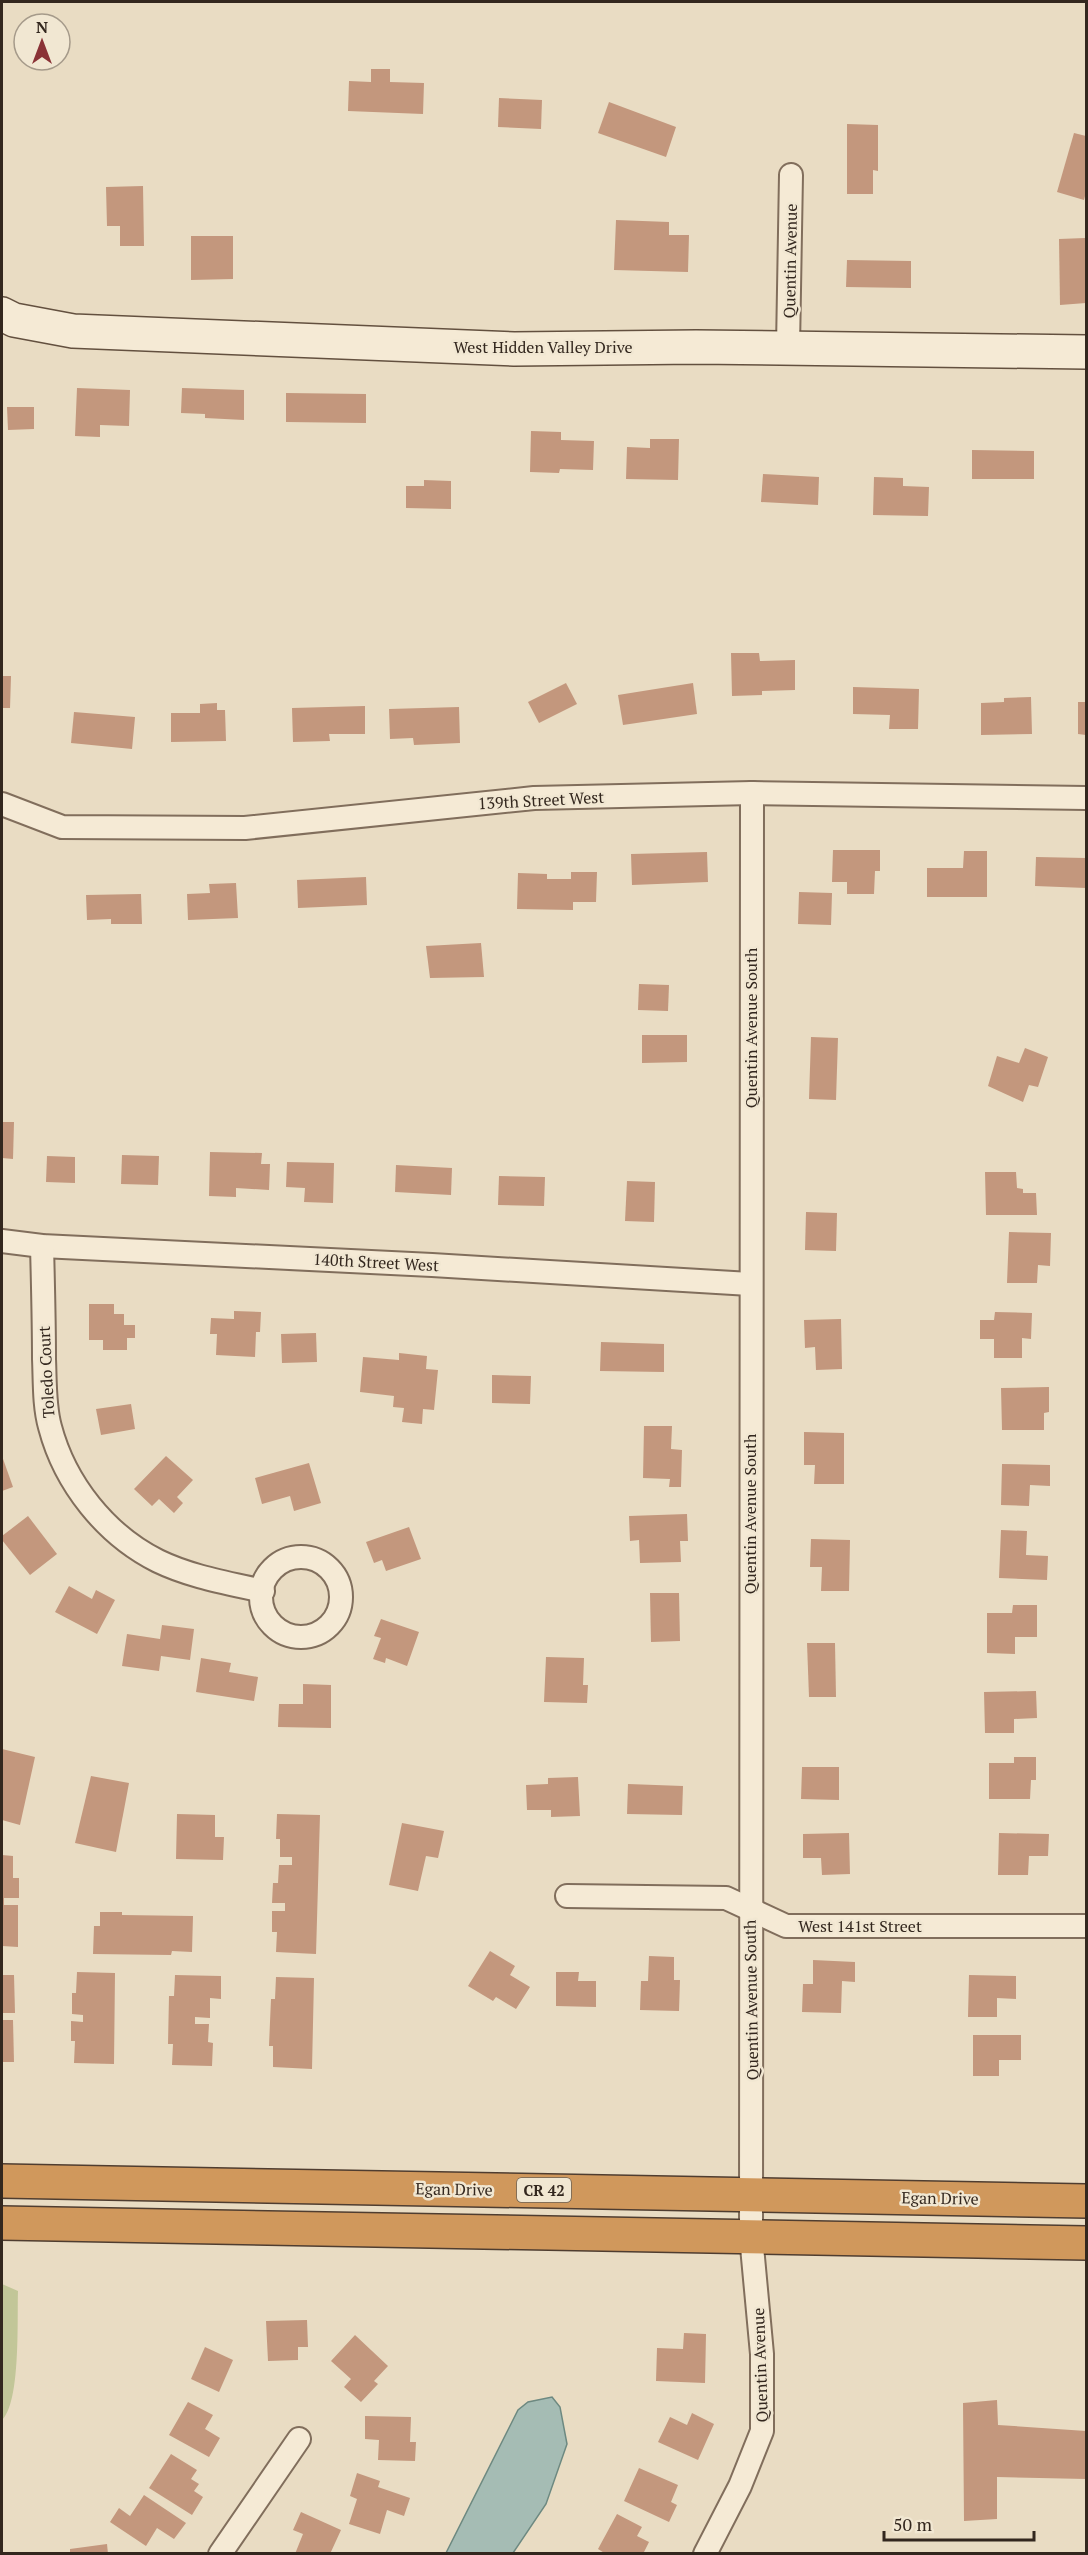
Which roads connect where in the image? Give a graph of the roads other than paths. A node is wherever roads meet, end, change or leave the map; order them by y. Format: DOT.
graph roads {
  1 [pos="791,175"];
  2 [pos="2,314"];
  3 [pos="788,348"];
  4 [pos="1086,352"];
  5 [pos="752,793"];
  6 [pos="1086,798"];
  7 [pos="2,804"];
  8 [pos="2,1241"];
  9 [pos="42,1246"];
  10 [pos="750,1284"];
  11 [pos="263,1591"];
  12 [pos="567,1896"];
  13 [pos="750,1909"];
  14 [pos="1086,1926"];
  15 [pos="2,2181"];
  16 [pos="753,2194"];
  17 [pos="1086,2201"];
  18 [pos="2,2223"];
  19 [pos="751,2236"];
  20 [pos="1086,2243"];
  21 [pos="299,2439"];
  22 [pos="220,2553"];
  23 [pos="705,2553"];
  1 -- 3 [label="street, Quentin Avenue"];
  2 -- 3 [label="street, West Hidden Valley Drive"];
  3 -- 4 [label="street, West Hidden Valley Drive"];
  5 -- 6 [label="street, 139th Street West"];
  5 -- 7 [label="street, 139th Street West"];
  5 -- 10 [label="street, Quentin Avenue South"];
  8 -- 9 [label="street, 140th Street West"];
  9 -- 10 [label="street, 140th Street West"];
  9 -- 11 [label="street, Toledo Court"];
  10 -- 13 [label="street, Quentin Avenue South"];
  12 -- 13 [label="street, West 141st Street"];
  13 -- 14 [label="street, West 141st Street"];
  13 -- 16 [label="street, Quentin Avenue South"];
  15 -- 16 [label="highway, Egan Drive / CR 42"];
  16 -- 17 [label="highway, Egan Drive / CR 42"];
  16 -- 19 [label="street, Quentin Avenue South"];
  18 -- 19 [label="highway"];
  19 -- 20 [label="highway"];
  19 -- 23 [label="street, Quentin Avenue"];
  21 -- 22 [label="street"];
}
